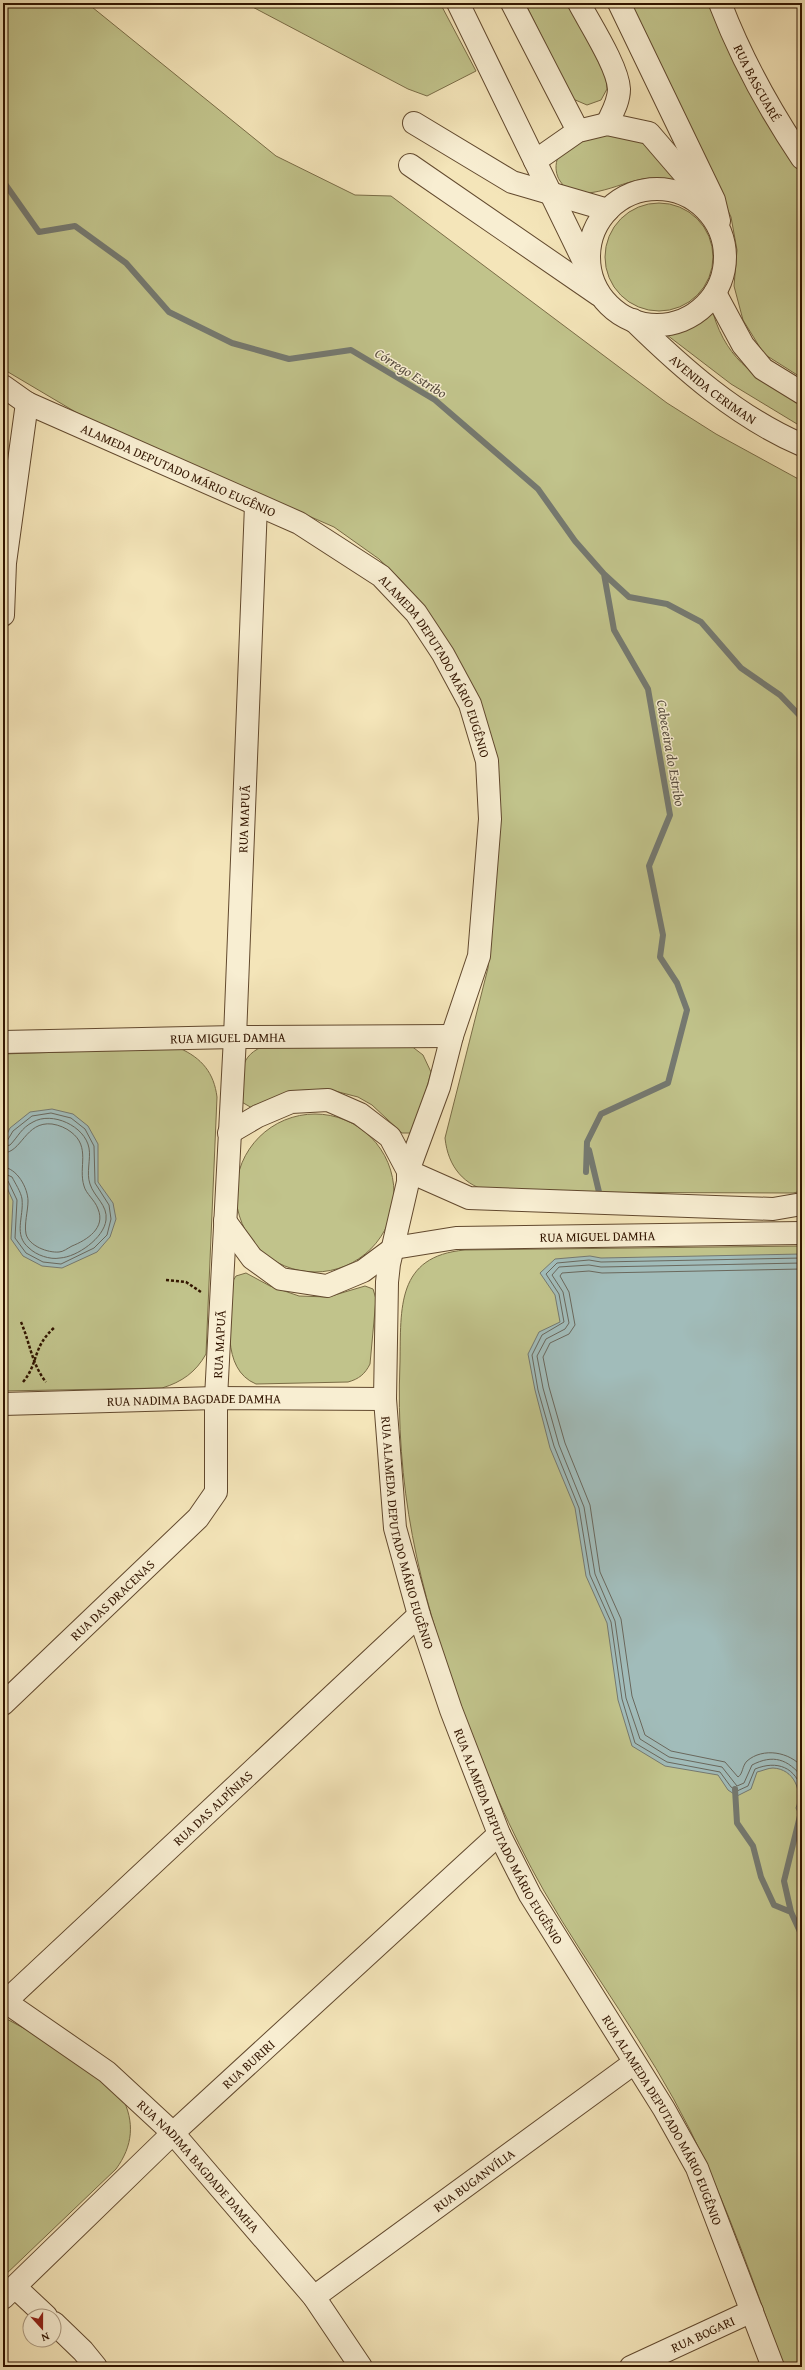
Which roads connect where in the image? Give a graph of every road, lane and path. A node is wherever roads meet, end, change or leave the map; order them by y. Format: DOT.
graph roads {
  1 [pos="458,3"];
  2 [pos="512,3"];
  3 [pos="579,3"];
  4 [pos="619,3"];
  5 [pos="720,3"];
  6 [pos="414,123"];
  7 [pos="607,124"];
  8 [pos="578,131"];
  9 [pos="802,158"];
  10 [pos="535,161"];
  11 [pos="410,165"];
  12 [pos="550,193"];
  13 [pos="694,199"];
  14 [pos="608,210"];
  15 [pos="720,228"];
  16 [pos="598,290"];
  17 [pos="715,293"];
  18 [pos="633,320"];
  19 [pos="3,386"];
  20 [pos="802,393"];
  21 [pos="28,403"];
  22 [pos="802,445"];
  23 [pos="256,505"];
  24 [pos="4,563"];
  25 [pos="3,615"];
  26 [pos="452,1036"];
  27 [pos="235,1037"];
  28 [pos="3,1042"];
  29 [pos="229,1133"];
  30 [pos="408,1171"];
  31 [pos="802,1204"];
  32 [pos="225,1221"];
  33 [pos="802,1233"];
  34 [pos="391,1256"];
  35 [pos="166,1280"];
  36 [pos="222,1306"];
  37 [pos="21,1322"];
  38 [pos="56,1327"];
  39 [pos="216,1398"];
  40 [pos="385,1399"];
  41 [pos="3,1404"];
  42 [pos="216,1492"];
  43 [pos="419,1615"];
  44 [pos="3,1704"];
  45 [pos="499,1834"];
  46 [pos="4,2001"];
  47 [pos="634,2063"];
  48 [pos="173,2133"];
  49 [pos="9,2292"];
  50 [pos="314,2297"];
  51 [pos="34,2308"];
  52 [pos="752,2311"];
  53 [pos="62,2331"];
  54 [pos="96,2367"];
  55 [pos="361,2367"];
  56 [pos="631,2367"];
  57 [pos="773,2367"];
  1 -- 10 [label="street"];
  2 -- 8 [label="street"];
  3 -- 7 [label="street"];
  4 -- 15 [label="street"];
  5 -- 9 [label="street, RUA BASCUARÉ"];
  6 -- 12 [label="street"];
  7 -- 8 [label="street"];
  7 -- 13 [label="street"];
  8 -- 10 [label="street"];
  10 -- 12 [label="street"];
  11 -- 16 [label="street"];
  12 -- 14 [label="street"];
  12 -- 16 [label="street"];
  13 -- 14 [label="street"];
  13 -- 15 [label="street"];
  14 -- 16 [label="street"];
  15 -- 17 [label="street"];
  16 -- 18 [label="street"];
  17 -- 18 [label="street"];
  17 -- 20 [label="street"];
  18 -- 22 [label="street, AVENIDA CERIMAN"];
  19 -- 21 [label="street, ALAMEDA DEPUTADO MÁRIO EUGÊNIO"];
  21 -- 23 [label="street, ALAMEDA DEPUTADO MÁRIO EUGÊNIO"];
  21 -- 24 [label="street"];
  23 -- 26 [label="street, ALAMEDA DEPUTADO MÁRIO EUGÊNIO"];
  23 -- 27 [label="street, RUA MAPUÃ"];
  24 -- 25 [label="street"];
  26 -- 27 [label="street, RUA MIGUEL DAMHA"];
  26 -- 30 [label="street, ALAMEDA DEPUTADO MÁRIO EUGÊNIO"];
  27 -- 28 [label="street, RUA MIGUEL DAMHA"];
  27 -- 29 [label="street, RUA MAPUÃ"];
  29 -- 30 [label="street"];
  29 -- 32 [label="street, RUA MAPUÃ"];
  30 -- 31 [label="street"];
  30 -- 34 [label="street, RUA ALAMEDA DEPUTADO MÁRIO EUGÊNIO"];
  32 -- 34 [label="street"];
  32 -- 36 [label="street, RUA MAPUÃ"];
  33 -- 34 [label="street, RUA MIGUEL DAMHA"];
  34 -- 40 [label="street, RUA ALAMEDA DEPUTADO MÁRIO EUGÊNIO"];
  35 -- 36 [label="path"];
  36 -- 39 [label="street, RUA MAPUÃ"];
  37 -- 38 [label="path"];
  39 -- 40 [label="street, RUA NADIMA BAGDADE DAMHA"];
  39 -- 41 [label="street, RUA NADIMA BAGDADE DAMHA"];
  39 -- 42 [label="street, RUA MAPUÃ"];
  40 -- 43 [label="street, RUA ALAMEDA DEPUTADO MÁRIO EUGÊNIO"];
  42 -- 44 [label="street, RUA DAS DRACENAS"];
  43 -- 45 [label="street, RUA ALAMEDA DEPUTADO MÁRIO EUGÊNIO"];
  43 -- 46 [label="street, RUA DAS ALPÍNIAS"];
  45 -- 47 [label="street, RUA ALAMEDA DEPUTADO MÁRIO EUGÊNIO"];
  45 -- 48 [label="street, RUA BURIRI"];
  46 -- 48 [label="street, RUA NADIMA BAGDADE DAMHA"];
  47 -- 50 [label="street, RUA BUGANVÍLIA"];
  47 -- 52 [label="street, RUA ALAMEDA DEPUTADO MÁRIO EUGÊNIO"];
  48 -- 49 [label="street, RUA BURIRI"];
  48 -- 50 [label="street, RUA NADIMA BAGDADE DAMHA"];
  49 -- 51 [label="street"];
  50 -- 55 [label="street, RUA NADIMA BAGDADE DAMHA"];
  52 -- 56 [label="street, RUA BOGARI"];
  52 -- 57 [label="street, RUA ALAMEDA DEPUTADO MÁRIO EUGÊNIO"];
  53 -- 54 [label="street"];
}
